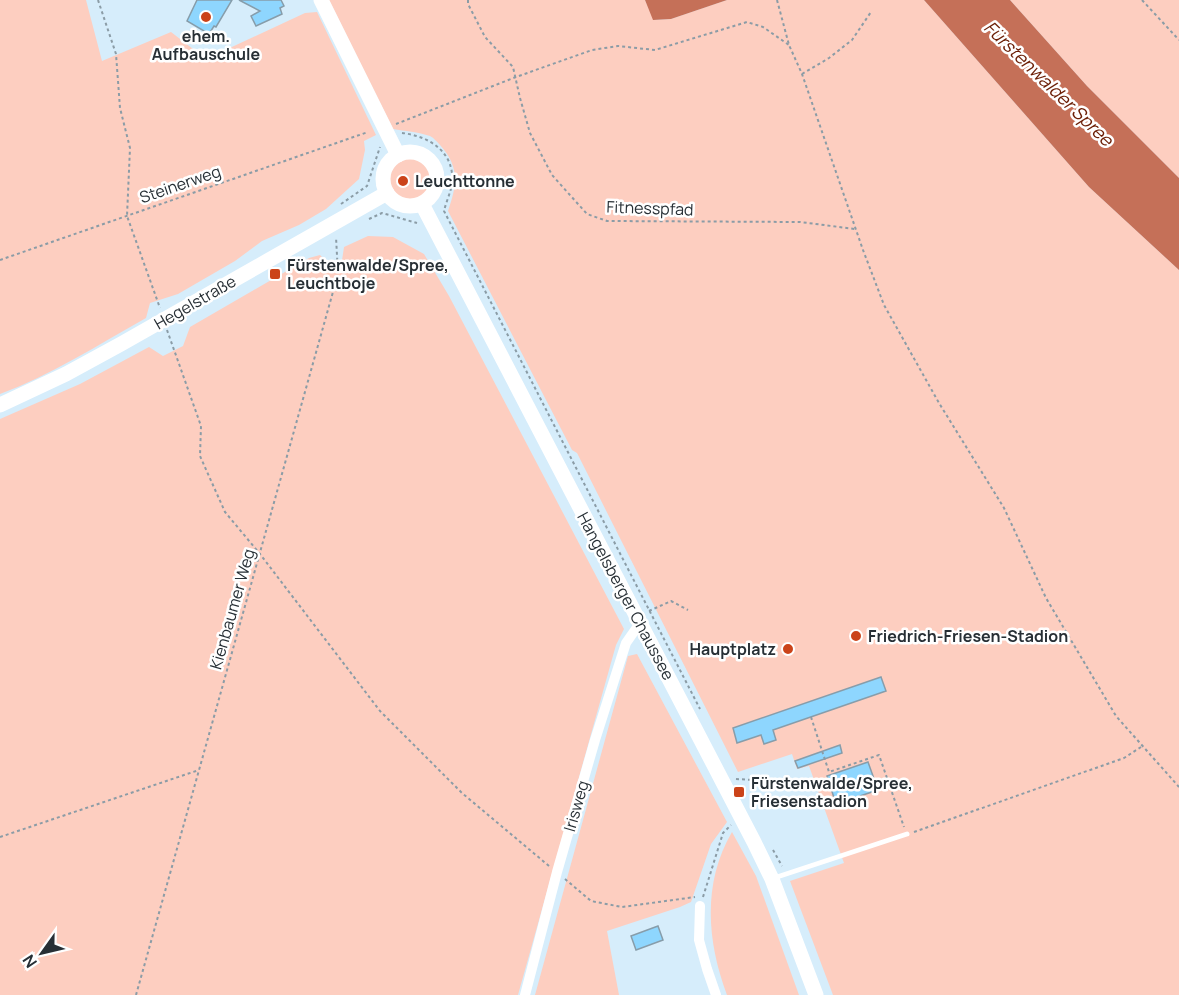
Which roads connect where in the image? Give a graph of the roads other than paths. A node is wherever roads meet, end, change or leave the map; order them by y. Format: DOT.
graph roads {
  1 [pos="321,0"];
  2 [pos="398,155"];
  3 [pos="387,193"];
  4 [pos="422,204"];
  5 [pos="0,405"];
  6 [pos="640,622"];
  7 [pos="907,834"];
  8 [pos="779,877"];
  9 [pos="700,906"];
  10 [pos="525,995"];
  11 [pos="716,995"];
  12 [pos="816,995"];
  1 -- 2 [label="main road"];
  2 -- 3 [label="main road"];
  2 -- 4 [label="main road"];
  3 -- 4 [label="main road"];
  3 -- 5 [label="main road, Hegelstraße"];
  4 -- 6 [label="main road, Hangelsberger Chaussee"];
  6 -- 8 [label="main road, Hangelsberger Chaussee"];
  6 -- 10 [label="street, Irisweg"];
  7 -- 8 [label="lane"];
  8 -- 12 [label="main road, Hangelsberger Chaussee"];
  9 -- 11 [label="street"];
}
